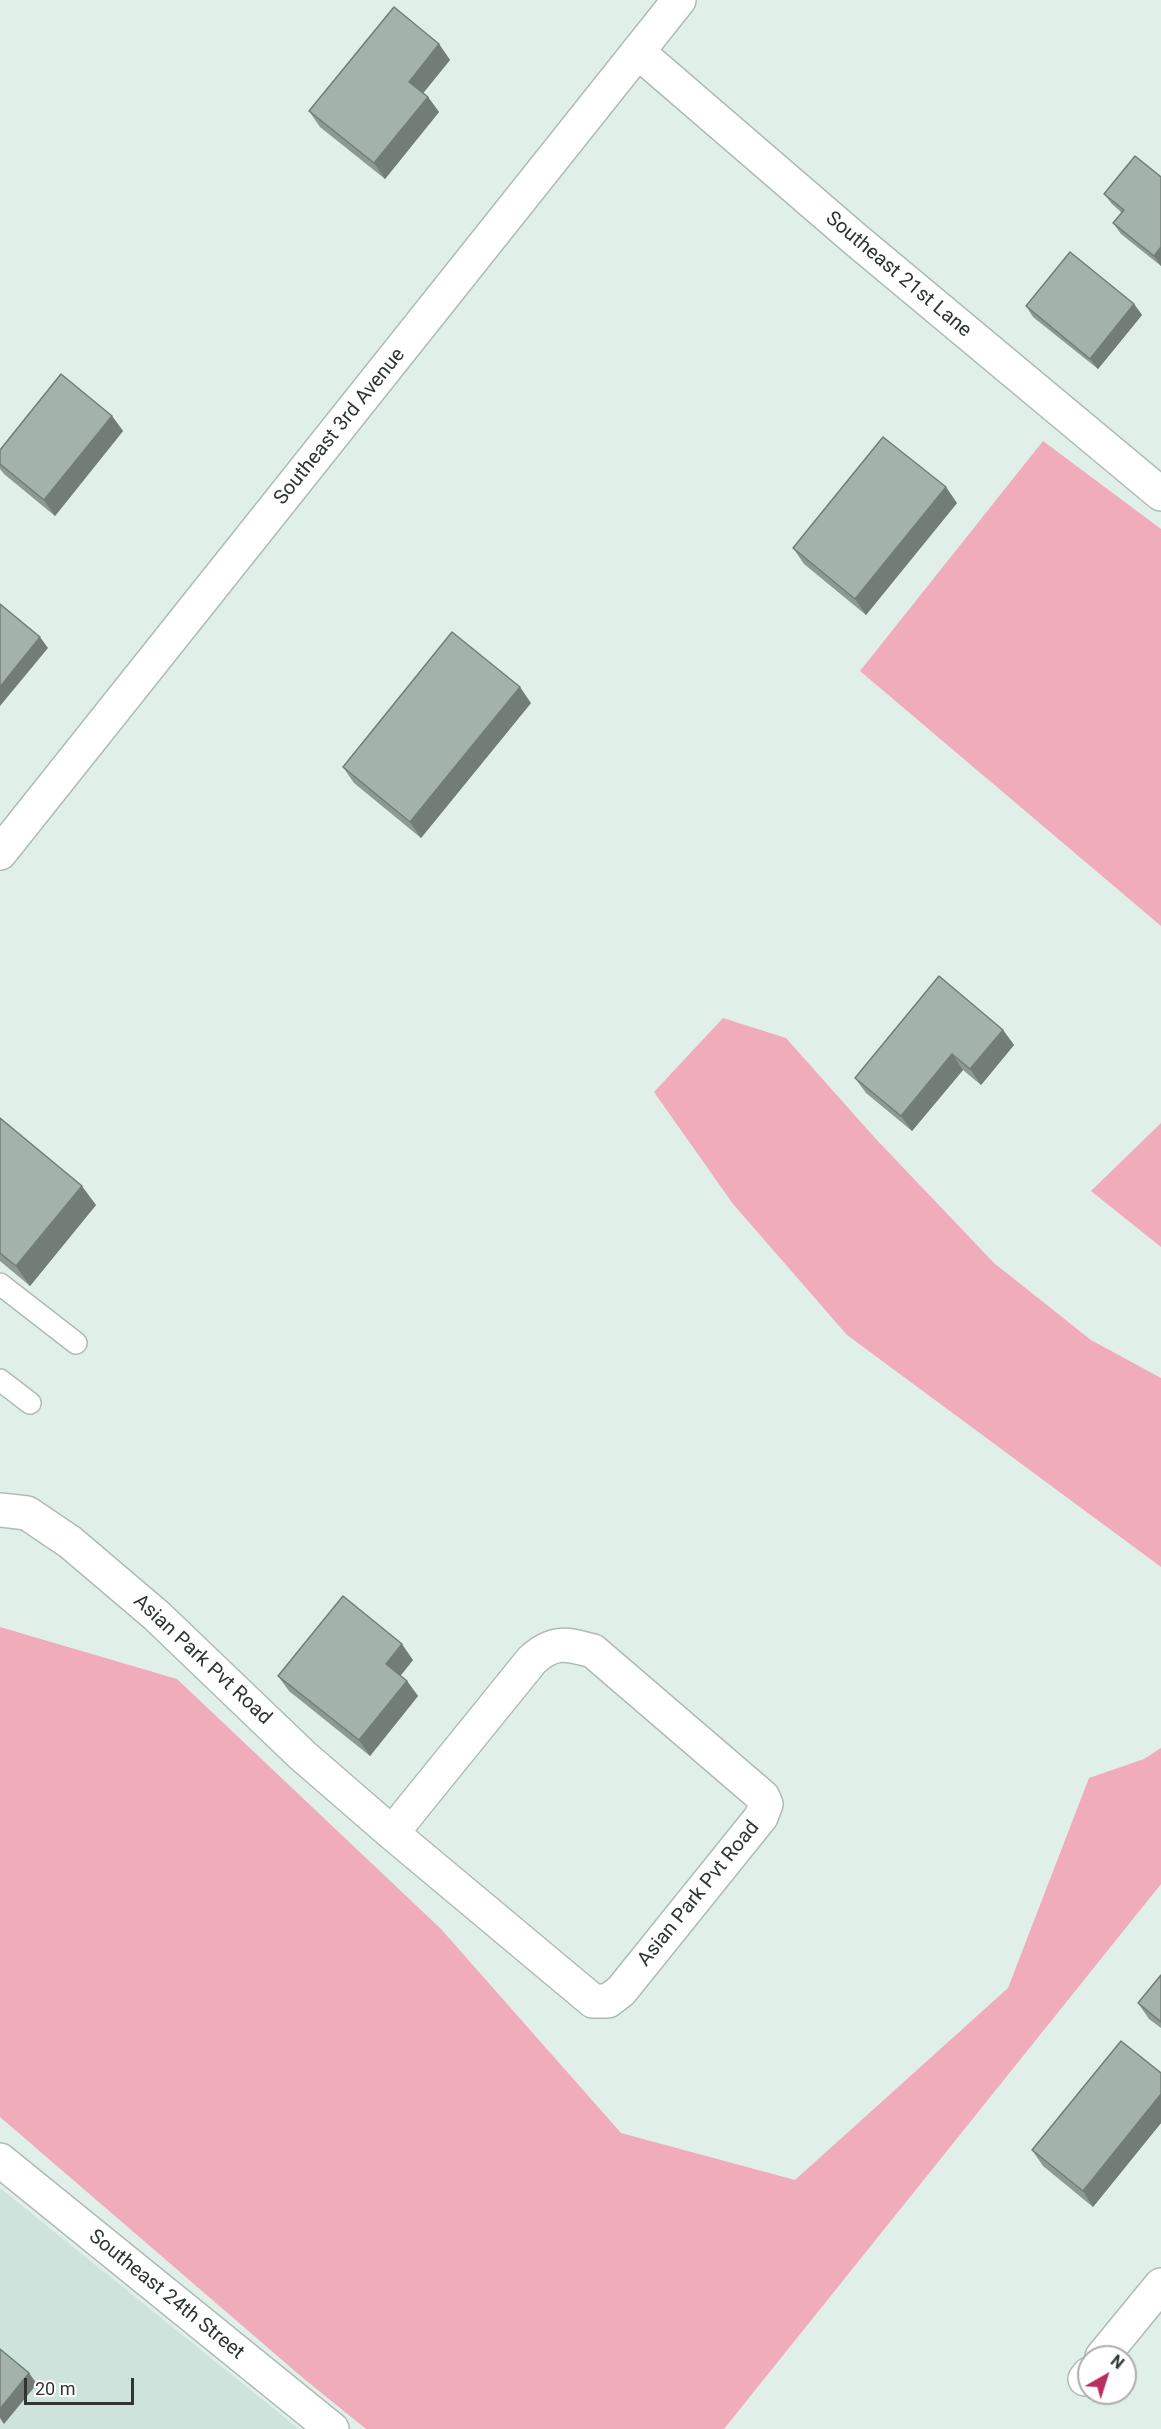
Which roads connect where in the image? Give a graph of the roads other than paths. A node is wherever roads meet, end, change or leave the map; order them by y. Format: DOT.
graph roads {
  1 [pos="679,0"];
  2 [pos="638,52"];
  3 [pos="1161,494"];
  4 [pos="0,853"];
  5 [pos="0,1284"];
  6 [pos="76,1343"];
  7 [pos="0,1380"];
  8 [pos="30,1404"];
  9 [pos="0,1510"];
  10 [pos="392,1833"];
  11 [pos="0,2160"];
  12 [pos="1161,2285"];
  13 [pos="1112,2345"];
  14 [pos="332,2429"];
  1 -- 2 [label="street, Southeast 3rd Avenue"];
  2 -- 3 [label="street, Southeast 21st Lane"];
  2 -- 4 [label="street, Southeast 3rd Avenue"];
  5 -- 6 [label="lane"];
  7 -- 8 [label="lane"];
  9 -- 10 [label="street, Asian Park Pvt Road"];
  10 -- 10 [label="street, Asian Park Pvt Road"];
  11 -- 14 [label="street, Southeast 24th Street"];
  12 -- 13 [label="street"];
}
